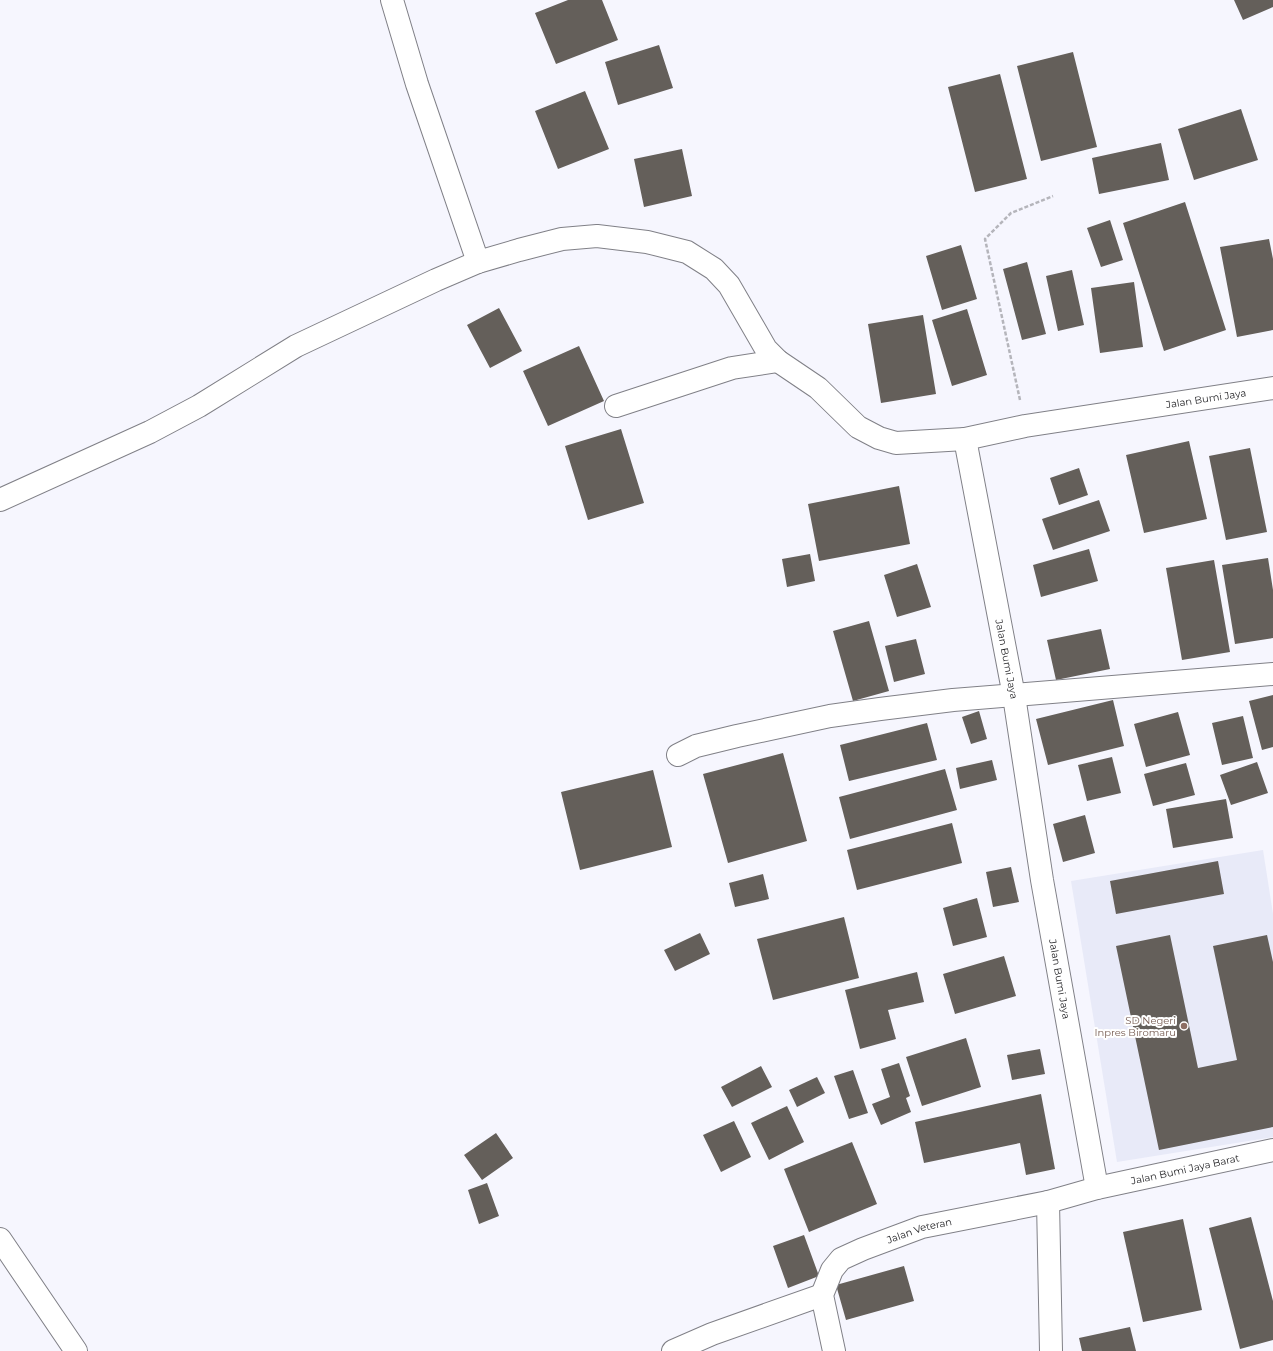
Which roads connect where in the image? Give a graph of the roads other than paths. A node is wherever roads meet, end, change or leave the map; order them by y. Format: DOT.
graph roads {
  1 [pos="392,0"];
  2 [pos="478,262"];
  3 [pos="778,361"];
  4 [pos="1273,388"];
  5 [pos="616,406"];
  6 [pos="965,439"];
  7 [pos="0,500"];
  8 [pos="1273,674"];
  9 [pos="1014,696"];
  10 [pos="678,755"];
  11 [pos="1273,1150"];
  12 [pos="1097,1188"];
  13 [pos="1048,1202"];
  14 [pos="0,1239"];
  15 [pos="822,1295"];
  16 [pos="76,1351"];
  17 [pos="673,1351"];
  18 [pos="834,1351"];
  19 [pos="1051,1351"];
  1 -- 2 [label="street"];
  2 -- 3 [label="street"];
  2 -- 7 [label="street"];
  3 -- 5 [label="street"];
  3 -- 6 [label="street"];
  4 -- 6 [label="street, Jalan Bumi Jaya"];
  6 -- 9 [label="street, Jalan Bumi Jaya"];
  8 -- 9 [label="street"];
  9 -- 10 [label="street"];
  9 -- 12 [label="street, Jalan Bumi Jaya"];
  11 -- 12 [label="street, Jalan Bumi Jaya Barat"];
  12 -- 13 [label="street, Jalan Veteran"];
  13 -- 15 [label="street, Jalan Veteran"];
  13 -- 19 [label="street"];
  14 -- 16 [label="street"];
  15 -- 17 [label="street"];
  15 -- 18 [label="street"];
}
